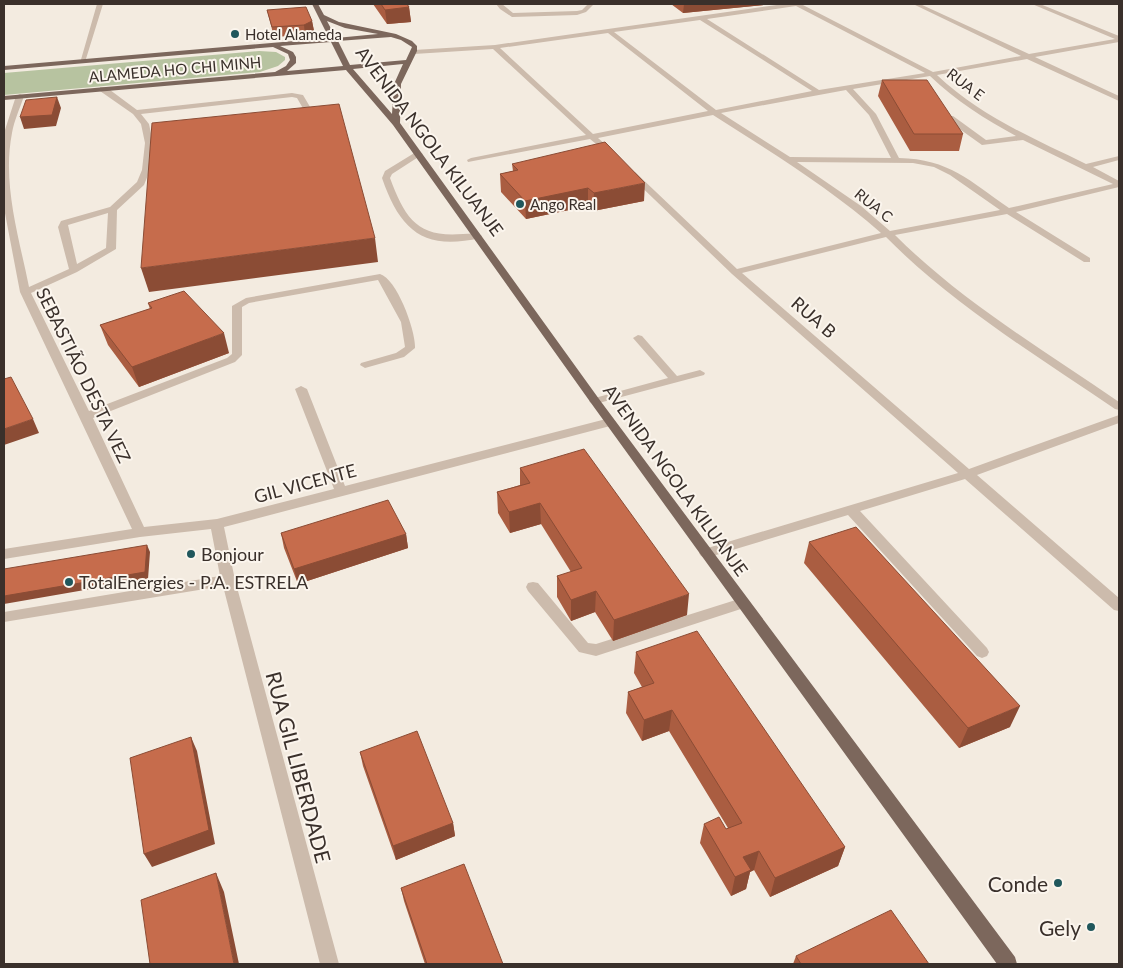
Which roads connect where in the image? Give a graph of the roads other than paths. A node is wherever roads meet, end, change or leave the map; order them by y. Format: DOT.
graph roads {
  1 [pos="100,4"];
  2 [pos="316,4"];
  3 [pos="499,4"];
  4 [pos="591,4"];
  5 [pos="796,4"];
  6 [pos="916,4"];
  7 [pos="1035,4"];
  8 [pos="320,15"];
  9 [pos="700,17"];
  10 [pos="608,30"];
  11 [pos="391,35"];
  12 [pos="1119,39"];
  13 [pos="334,40"];
  14 [pos="268,46"];
  15 [pos="495,46"];
  16 [pos="414,52"];
  17 [pos="1030,56"];
  18 [pos="82,62"];
  19 [pos="408,62"];
  20 [pos="4,68"];
  21 [pos="348,68"];
  22 [pos="269,74"];
  23 [pos="932,74"];
  24 [pos="848,87"];
  25 [pos="103,89"];
  26 [pos="818,92"];
  27 [pos="20,96"];
  28 [pos="4,98"];
  29 [pos="1119,98"];
  30 [pos="308,108"];
  31 [pos="298,109"];
  32 [pos="136,112"];
  33 [pos="714,112"];
  34 [pos="950,118"];
  35 [pos="396,122"];
  36 [pos="154,123"];
  37 [pos="145,124"];
  38 [pos="306,128"];
  39 [pos="592,135"];
  40 [pos="1025,137"];
  41 [pos="159,142"];
  42 [pos="149,144"];
  43 [pos="419,154"];
  44 [pos="1119,158"];
  45 [pos="788,159"];
  46 [pos="471,160"];
  47 [pos="896,161"];
  48 [pos="1086,166"];
  49 [pos="1119,185"];
  50 [pos="5,197"];
  51 [pos="113,209"];
  52 [pos="1008,211"];
  53 [pos="888,234"];
  54 [pos="478,236"];
  55 [pos="1087,260"];
  56 [pos="74,270"];
  57 [pos="735,272"];
  58 [pos="24,292"];
  59 [pos="638,338"];
  60 [pos="365,365"];
  61 [pos="700,373"];
  62 [pos="675,380"];
  63 [pos="300,389"];
  64 [pos="595,401"];
  65 [pos="1119,408"];
  66 [pos="86,416"];
  67 [pos="1119,419"];
  68 [pos="610,422"];
  69 [pos="968,474"];
  70 [pos="341,492"];
  71 [pos="850,509"];
  72 [pos="217,524"];
  73 [pos="140,532"];
  74 [pos="706,553"];
  75 [pos="4,554"];
  76 [pos="228,580"];
  77 [pos="533,587"];
  78 [pos="742,603"];
  79 [pos="1119,606"];
  80 [pos="4,617"];
  81 [pos="982,652"];
  82 [pos="330,964"];
  83 [pos="1008,964"];
  1 -- 18 [label="street"];
  2 -- 8 [label="main road, AVENIDA NGOLA KILUANJE"];
  3 -- 4 [label="street"];
  5 -- 9 [label="street"];
  5 -- 23 [label="street, RUA E"];
  6 -- 17 [label="street"];
  7 -- 12 [label="street"];
  8 -- 11 [label="main road"];
  8 -- 13 [label="main road, AVENIDA NGOLA KILUANJE"];
  9 -- 10 [label="street"];
  9 -- 26 [label="street"];
  10 -- 15 [label="street"];
  10 -- 33 [label="street, RUA C"];
  11 -- 13 [label="main road, ALAMEDA HO CHI MINH"];
  11 -- 16 [label="main road"];
  12 -- 17 [label="street"];
  13 -- 14 [label="main road, ALAMEDA HO CHI MINH"];
  13 -- 21 [label="main road, AVENIDA NGOLA KILUANJE"];
  14 -- 18 [label="main road, ALAMEDA HO CHI MINH"];
  14 -- 22 [label="main road"];
  15 -- 16 [label="street"];
  15 -- 39 [label="street, RUA B"];
  16 -- 19 [label="main road"];
  17 -- 23 [label="street"];
  17 -- 29 [label="street"];
  18 -- 20 [label="main road, ALAMEDA HO CHI MINH"];
  19 -- 21 [label="main road, ALAMEDA HO CHI MINH"];
  19 -- 35 [label="main road"];
  21 -- 22 [label="main road, ALAMEDA HO CHI MINH"];
  21 -- 35 [label="main road, AVENIDA NGOLA KILUANJE"];
  22 -- 25 [label="main road, ALAMEDA HO CHI MINH"];
  23 -- 24 [label="street"];
  23 -- 40 [label="street, RUA E"];
  24 -- 26 [label="street"];
  24 -- 47 [label="street"];
  25 -- 27 [label="main road, ALAMEDA HO CHI MINH"];
  25 -- 32 [label="street"];
  26 -- 33 [label="street"];
  27 -- 28 [label="main road, ALAMEDA HO CHI MINH"];
  27 -- 50 [label="street, SEBASTIÃO DESTA VEZ"];
  30 -- 31 [label="street"];
  30 -- 32 [label="street"];
  30 -- 38 [label="street"];
  32 -- 37 [label="street"];
  33 -- 39 [label="street"];
  33 -- 45 [label="street, RUA C"];
  34 -- 40 [label="street"];
  35 -- 43 [label="main road, AVENIDA NGOLA KILUANJE"];
  36 -- 37 [label="street"];
  37 -- 42 [label="street"];
  39 -- 46 [label="street"];
  39 -- 57 [label="street, RUA B"];
  40 -- 48 [label="street, RUA E"];
  41 -- 42 [label="street"];
  42 -- 51 [label="street"];
  43 -- 54 [label="main road, AVENIDA NGOLA KILUANJE"];
  43 -- 54 [label="street"];
  44 -- 48 [label="street"];
  45 -- 47 [label="street"];
  45 -- 53 [label="street, RUA C"];
  47 -- 52 [label="street"];
  48 -- 49 [label="street, RUA E"];
  49 -- 52 [label="street"];
  50 -- 58 [label="street, SEBASTIÃO DESTA VEZ"];
  51 -- 56 [label="street"];
  51 -- 56 [label="street"];
  52 -- 53 [label="street"];
  52 -- 55 [label="street"];
  53 -- 57 [label="street"];
  53 -- 65 [label="street, RUA C"];
  54 -- 64 [label="main road, AVENIDA NGOLA KILUANJE"];
  56 -- 58 [label="street"];
  57 -- 69 [label="street, RUA B"];
  58 -- 66 [label="street, SEBASTIÃO DESTA VEZ"];
  59 -- 62 [label="street"];
  60 -- 66 [label="street"];
  61 -- 62 [label="street"];
  62 -- 64 [label="street"];
  63 -- 70 [label="street"];
  64 -- 68 [label="main road, AVENIDA NGOLA KILUANJE"];
  66 -- 73 [label="street, SEBASTIÃO DESTA VEZ"];
  67 -- 69 [label="street"];
  68 -- 70 [label="street, GIL VICENTE"];
  68 -- 74 [label="main road, AVENIDA NGOLA KILUANJE"];
  69 -- 71 [label="street"];
  69 -- 79 [label="street, RUA B"];
  70 -- 72 [label="street, GIL VICENTE"];
  71 -- 74 [label="street"];
  71 -- 81 [label="street"];
  72 -- 73 [label="street, GIL VICENTE"];
  72 -- 76 [label="street, RUA GIL LIBERDADE"];
  73 -- 75 [label="street, GIL VICENTE"];
  74 -- 78 [label="main road, AVENIDA NGOLA KILUANJE"];
  76 -- 80 [label="street"];
  76 -- 82 [label="street, RUA GIL LIBERDADE"];
  77 -- 78 [label="street"];
  78 -- 83 [label="main road, AVENIDA NGOLA KILUANJE"];
}
